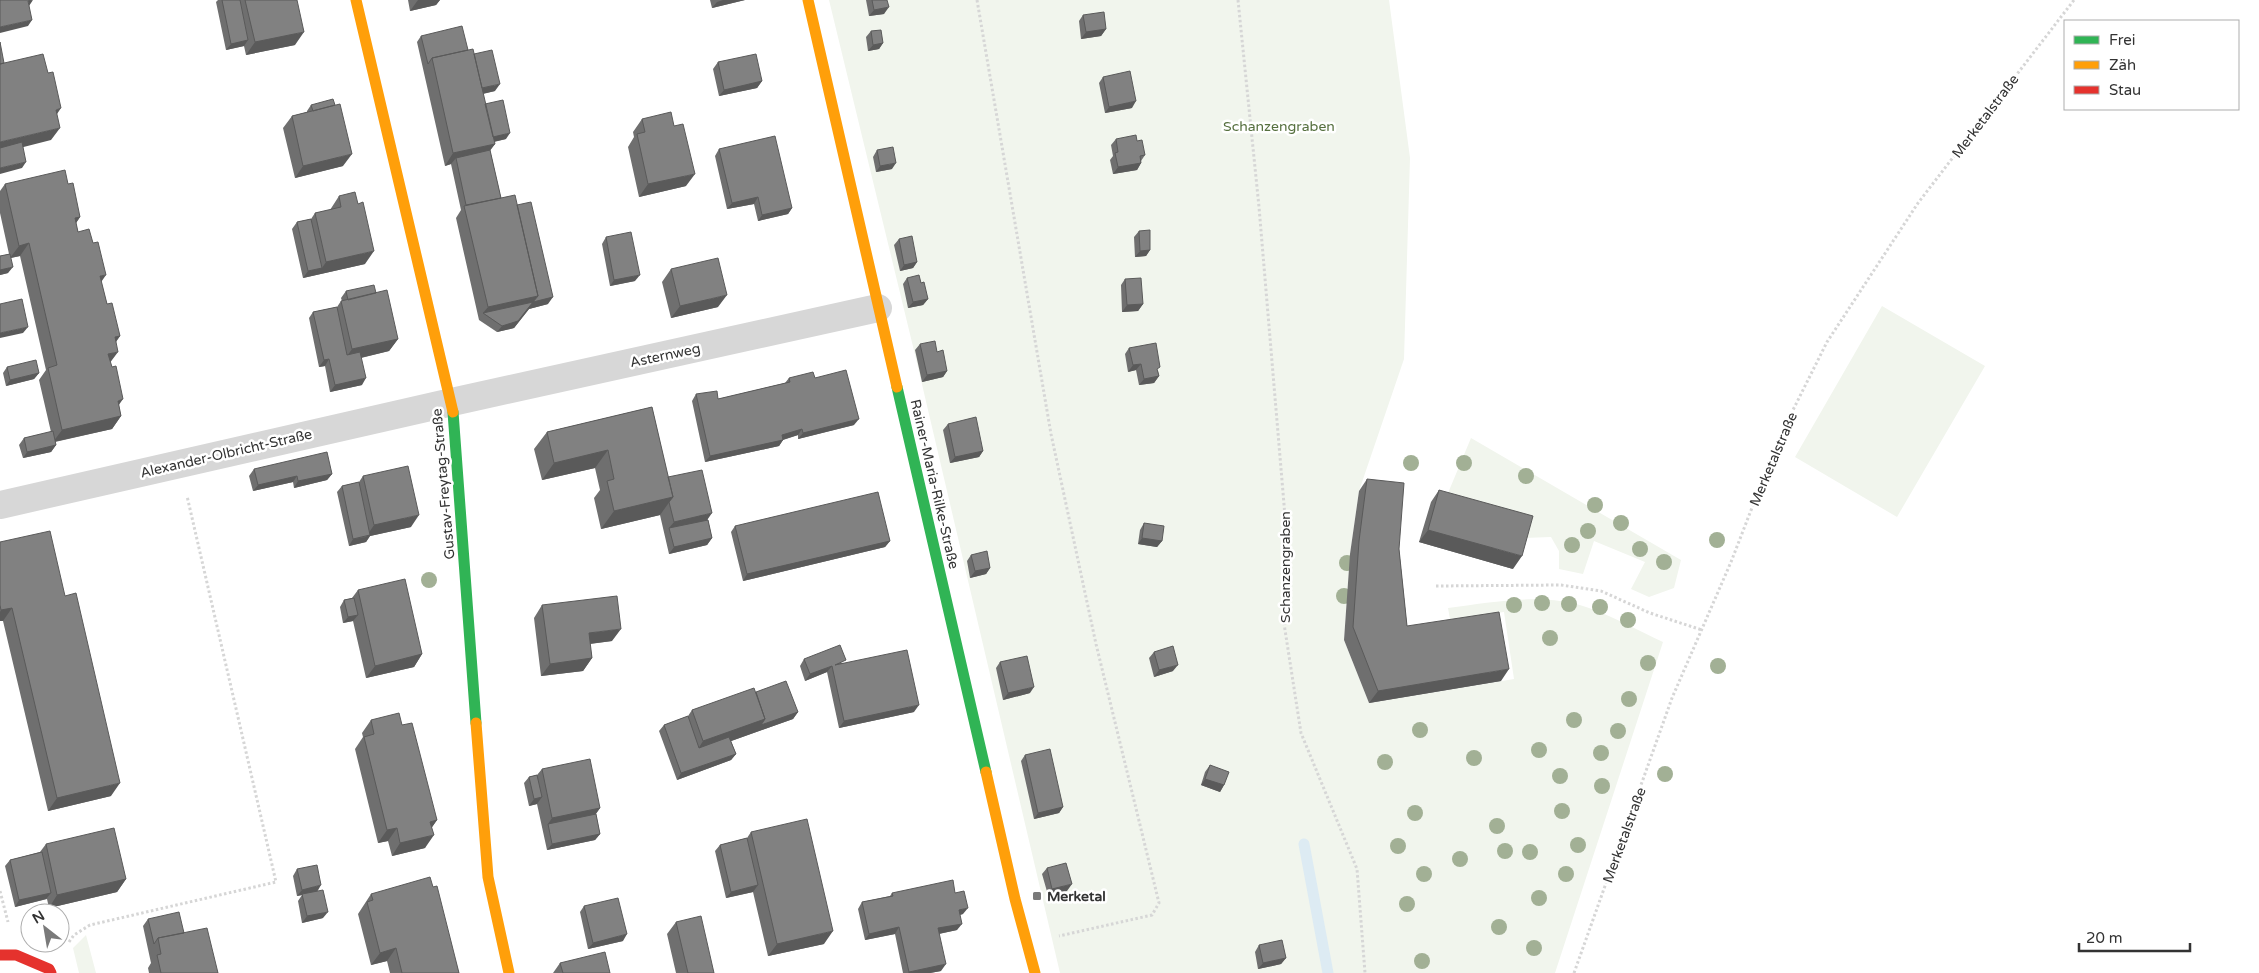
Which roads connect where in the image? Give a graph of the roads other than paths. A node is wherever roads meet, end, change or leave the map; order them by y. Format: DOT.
graph roads {
  1 [pos="356,0"];
  2 [pos="808,0"];
  3 [pos="878,308"];
  4 [pos="452,402"];
  5 [pos="0,505"];
  6 [pos="0,955"];
  7 [pos="50,971"];
  8 [pos="509,973"];
  9 [pos="1035,973"];
  1 -- 4 [label="street, Gustav-Freytag-Straße"];
  2 -- 3 [label="street, Rainer-Maria-Rilke-Straße"];
  3 -- 4 [label="street, Asternweg"];
  3 -- 9 [label="street, Rainer-Maria-Rilke-Straße"];
  4 -- 5 [label="street, Alexander-Olbricht-Straße"];
  4 -- 8 [label="street, Gustav-Freytag-Straße"];
  6 -- 7 [label="street"];
}
